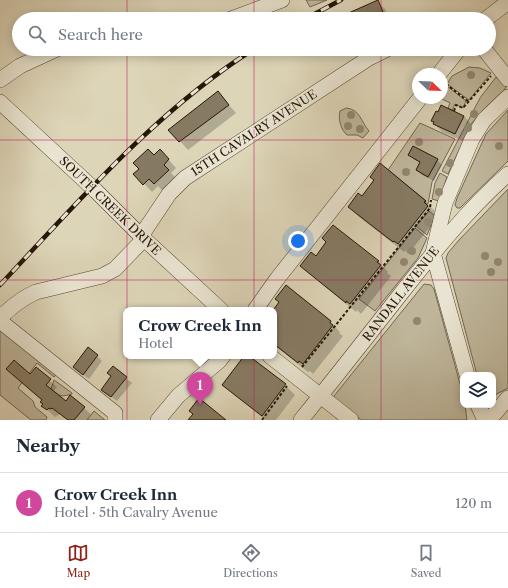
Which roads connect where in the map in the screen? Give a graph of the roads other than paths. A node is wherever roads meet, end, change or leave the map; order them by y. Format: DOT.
graph roads {
  1 [pos="282,0"];
  2 [pos="508,2"];
  3 [pos="250,12"];
  4 [pos="495,12"];
  5 [pos="42,56"];
  6 [pos="373,56"];
  7 [pos="453,56"];
  8 [pos="490,56"];
  9 [pos="444,68"];
  10 [pos="508,79"];
  11 [pos="0,80"];
  12 [pos="508,97"];
  13 [pos="0,102"];
  14 [pos="415,104"];
  15 [pos="508,174"];
  16 [pos="142,238"];
  17 [pos="433,253"];
  18 [pos="218,307"];
  19 [pos="256,307"];
  20 [pos="0,318"];
  21 [pos="0,321"];
  22 [pos="221,359"];
  23 [pos="274,359"];
  24 [pos="466,372"];
  25 [pos="320,396"];
  26 [pos="508,398"];
  27 [pos="479,408"];
  28 [pos="115,417"];
  29 [pos="158,420"];
  30 [pos="301,420"];
  31 [pos="350,420"];
  32 [pos="485,420"];
  33 [pos="489,420"];
  1 -- 3 [label="street"];
  2 -- 4 [label="street"];
  5 -- 11 [label="street"];
  6 -- 16 [label="street, 15TH CAVALRY AVENUE"];
  7 -- 9 [label="street"];
  8 -- 10 [label="street"];
  12 -- 17 [label="street"];
  13 -- 16 [label="street, SOUTH CREEK DRIVE"];
  14 -- 19 [label="street"];
  15 -- 17 [label="street, RANDALL AVENUE"];
  16 -- 18 [label="street, SOUTH CREEK DRIVE"];
  16 -- 20 [label="street, 15TH CAVALRY AVENUE"];
  17 -- 24 [label="street"];
  17 -- 25 [label="street, RANDALL AVENUE"];
  21 -- 28 [label="street"];
  22 -- 29 [label="street"];
  23 -- 25 [label="street"];
  25 -- 30 [label="street, RANDALL AVENUE"];
  25 -- 31 [label="street"];
  26 -- 33 [label="street"];
  27 -- 32 [label="street"];
}
